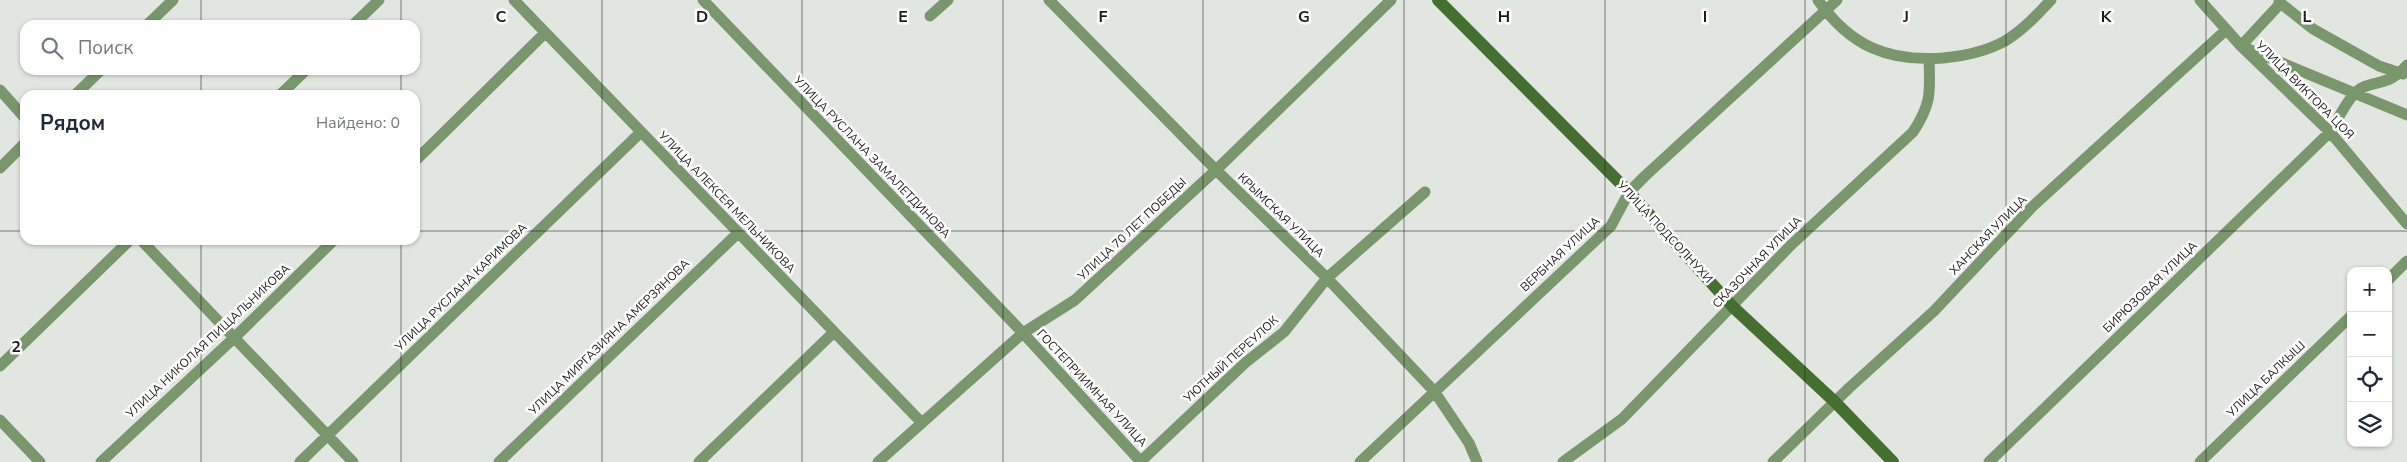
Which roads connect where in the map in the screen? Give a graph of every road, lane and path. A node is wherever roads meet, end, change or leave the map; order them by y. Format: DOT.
graph roads {
  1 [pos="173,0"];
  2 [pos="379,0"];
  3 [pos="514,0"];
  4 [pos="702,0"];
  5 [pos="948,0"];
  6 [pos="1049,0"];
  7 [pos="1392,0"];
  8 [pos="1438,0"];
  9 [pos="1818,0"];
  10 [pos="1837,0"];
  11 [pos="2051,0"];
  12 [pos="2200,0"];
  13 [pos="2280,1"];
  14 [pos="1826,11"];
  15 [pos="930,16"];
  16 [pos="152,20"];
  17 [pos="358,20"];
  18 [pos="2226,30"];
  19 [pos="545,33"];
  20 [pos="2241,46"];
  21 [pos="1929,59"];
  22 [pos="2405,71"];
  23 [pos="95,75"];
  24 [pos="301,75"];
  25 [pos="0,90"];
  26 [pos="80,90"];
  27 [pos="285,90"];
  28 [pos="2356,92"];
  29 [pos="20,112"];
  30 [pos="2407,115"];
  31 [pos="641,132"];
  32 [pos="2330,132"];
  33 [pos="20,148"];
  34 [pos="420,155"];
  35 [pos="0,168"];
  36 [pos="1216,170"];
  37 [pos="1425,192"];
  38 [pos="1629,192"];
  39 [pos="2407,224"];
  40 [pos="738,233"];
  41 [pos="125,245"];
  42 [pos="146,245"];
  43 [pos="329,245"];
  44 [pos="2407,261"];
  45 [pos="2392,276"];
  46 [pos="1327,278"];
  47 [pos="1733,307"];
  48 [pos="2347,320"];
  49 [pos="834,332"];
  50 [pos="1022,333"];
  51 [pos="234,338"];
  52 [pos="0,366"];
  53 [pos="1434,391"];
  54 [pos="1835,402"];
  55 [pos="0,420"];
  56 [pos="922,423"];
  57 [pos="328,435"];
  58 [pos="40,462"];
  59 [pos="101,462"];
  60 [pos="300,462"];
  61 [pos="353,462"];
  62 [pos="499,462"];
  63 [pos="699,462"];
  64 [pos="878,462"];
  65 [pos="1141,462"];
  66 [pos="1360,462"];
  67 [pos="1477,462"];
  68 [pos="1563,462"];
  69 [pos="1773,462"];
  70 [pos="1892,462"];
  71 [pos="1989,462"];
  72 [pos="2200,462"];
  1 -- 16 [label="street"];
  2 -- 17 [label="street"];
  3 -- 19 [label="street, УЛИЦА АЛЕКСЕЯ МЕЛЬНИКОВА"];
  4 -- 50 [label="street, УЛИЦА РУСЛАНА ЗАМАЛЕТДИНОВА"];
  5 -- 15 [label="street"];
  6 -- 36 [label="street, КРЫМСКАЯ УЛИЦА"];
  7 -- 36 [label="street, УЛИЦА 70 ЛЕТ ПОБЕДЫ"];
  8 -- 38 [label="street, УЛИЦА ПОДСОЛНУХИ"];
  9 -- 14 [label="street"];
  10 -- 14 [label="street, ВЕРБНАЯ УЛИЦА"];
  11 -- 21 [label="street"];
  12 -- 18 [label="street, УЛИЦА ВИКТОРА ЦОЯ"];
  13 -- 20 [label="street"];
  13 -- 22 [label="street"];
  14 -- 21 [label="street"];
  14 -- 38 [label="street, ВЕРБНАЯ УЛИЦА"];
  18 -- 20 [label="street, УЛИЦА ВИКТОРА ЦОЯ"];
  18 -- 54 [label="street, ХАНСКАЯ УЛИЦА"];
  19 -- 31 [label="street, УЛИЦА АЛЕКСЕЯ МЕЛЬНИКОВА"];
  19 -- 34 [label="street"];
  20 -- 28 [label="street"];
  20 -- 32 [label="street, УЛИЦА ВИКТОРА ЦОЯ"];
  21 -- 47 [label="street, СКАЗОЧНАЯ УЛИЦА"];
  22 -- 28 [label="street"];
  23 -- 26 [label="street"];
  24 -- 27 [label="street"];
  25 -- 29 [label="street"];
  28 -- 30 [label="street"];
  28 -- 32 [label="street, БИРЮЗОВАЯ УЛИЦА"];
  31 -- 40 [label="street, УЛИЦА АЛЕКСЕЯ МЕЛЬНИКОВА"];
  31 -- 57 [label="street, УЛИЦА РУСЛАНА КАРИМОВА"];
  32 -- 39 [label="street, УЛИЦА ВИКТОРА ЦОЯ"];
  32 -- 71 [label="street, БИРЮЗОВАЯ УЛИЦА"];
  33 -- 35 [label="street"];
  36 -- 46 [label="street, КРЫМСКАЯ УЛИЦА"];
  36 -- 50 [label="street, УЛИЦА 70 ЛЕТ ПОБЕДЫ"];
  37 -- 46 [label="street, УЮТНЫЙ ПЕРЕУЛОК"];
  38 -- 47 [label="street, УЛИЦА ПОДСОЛНУХИ"];
  38 -- 53 [label="street, ВЕРБНАЯ УЛИЦА"];
  40 -- 49 [label="street, УЛИЦА АЛЕКСЕЯ МЕЛЬНИКОВА"];
  40 -- 62 [label="street, УЛИЦА МИРГАЗИЯНА АМЕРЗЯНОВА"];
  41 -- 52 [label="street"];
  42 -- 51 [label="street"];
  43 -- 51 [label="street, УЛИЦА НИКОЛАЯ ПИЩАЛЬНИКОВА"];
  44 -- 45 [label="street"];
  46 -- 53 [label="street, КРЫМСКАЯ УЛИЦА"];
  46 -- 65 [label="street, УЮТНЫЙ ПЕРЕУЛОК"];
  47 -- 54 [label="street, УЛИЦА ПОДСОЛНУХИ"];
  47 -- 68 [label="street, СКАЗОЧНАЯ УЛИЦА"];
  48 -- 72 [label="street, УЛИЦА БАЛКЫШ"];
  49 -- 56 [label="street, УЛИЦА АЛЕКСЕЯ МЕЛЬНИКОВА"];
  49 -- 63 [label="street"];
  50 -- 56 [label="street, УЛИЦА 70 ЛЕТ ПОБЕДЫ"];
  50 -- 65 [label="street, ГОСТЕПРИИМНАЯ УЛИЦА"];
  51 -- 57 [label="street"];
  51 -- 59 [label="street, УЛИЦА НИКОЛАЯ ПИЩАЛЬНИКОВА"];
  53 -- 66 [label="street, ВЕРБНАЯ УЛИЦА"];
  53 -- 67 [label="street, КРЫМСКАЯ УЛИЦА"];
  54 -- 69 [label="street, ХАНСКАЯ УЛИЦА"];
  54 -- 70 [label="street, УЛИЦА ПОДСОЛНУХИ"];
  55 -- 58 [label="street"];
  56 -- 64 [label="street, УЛИЦА 70 ЛЕТ ПОБЕДЫ"];
  57 -- 60 [label="street, УЛИЦА РУСЛАНА КАРИМОВА"];
  57 -- 61 [label="street"];
}
